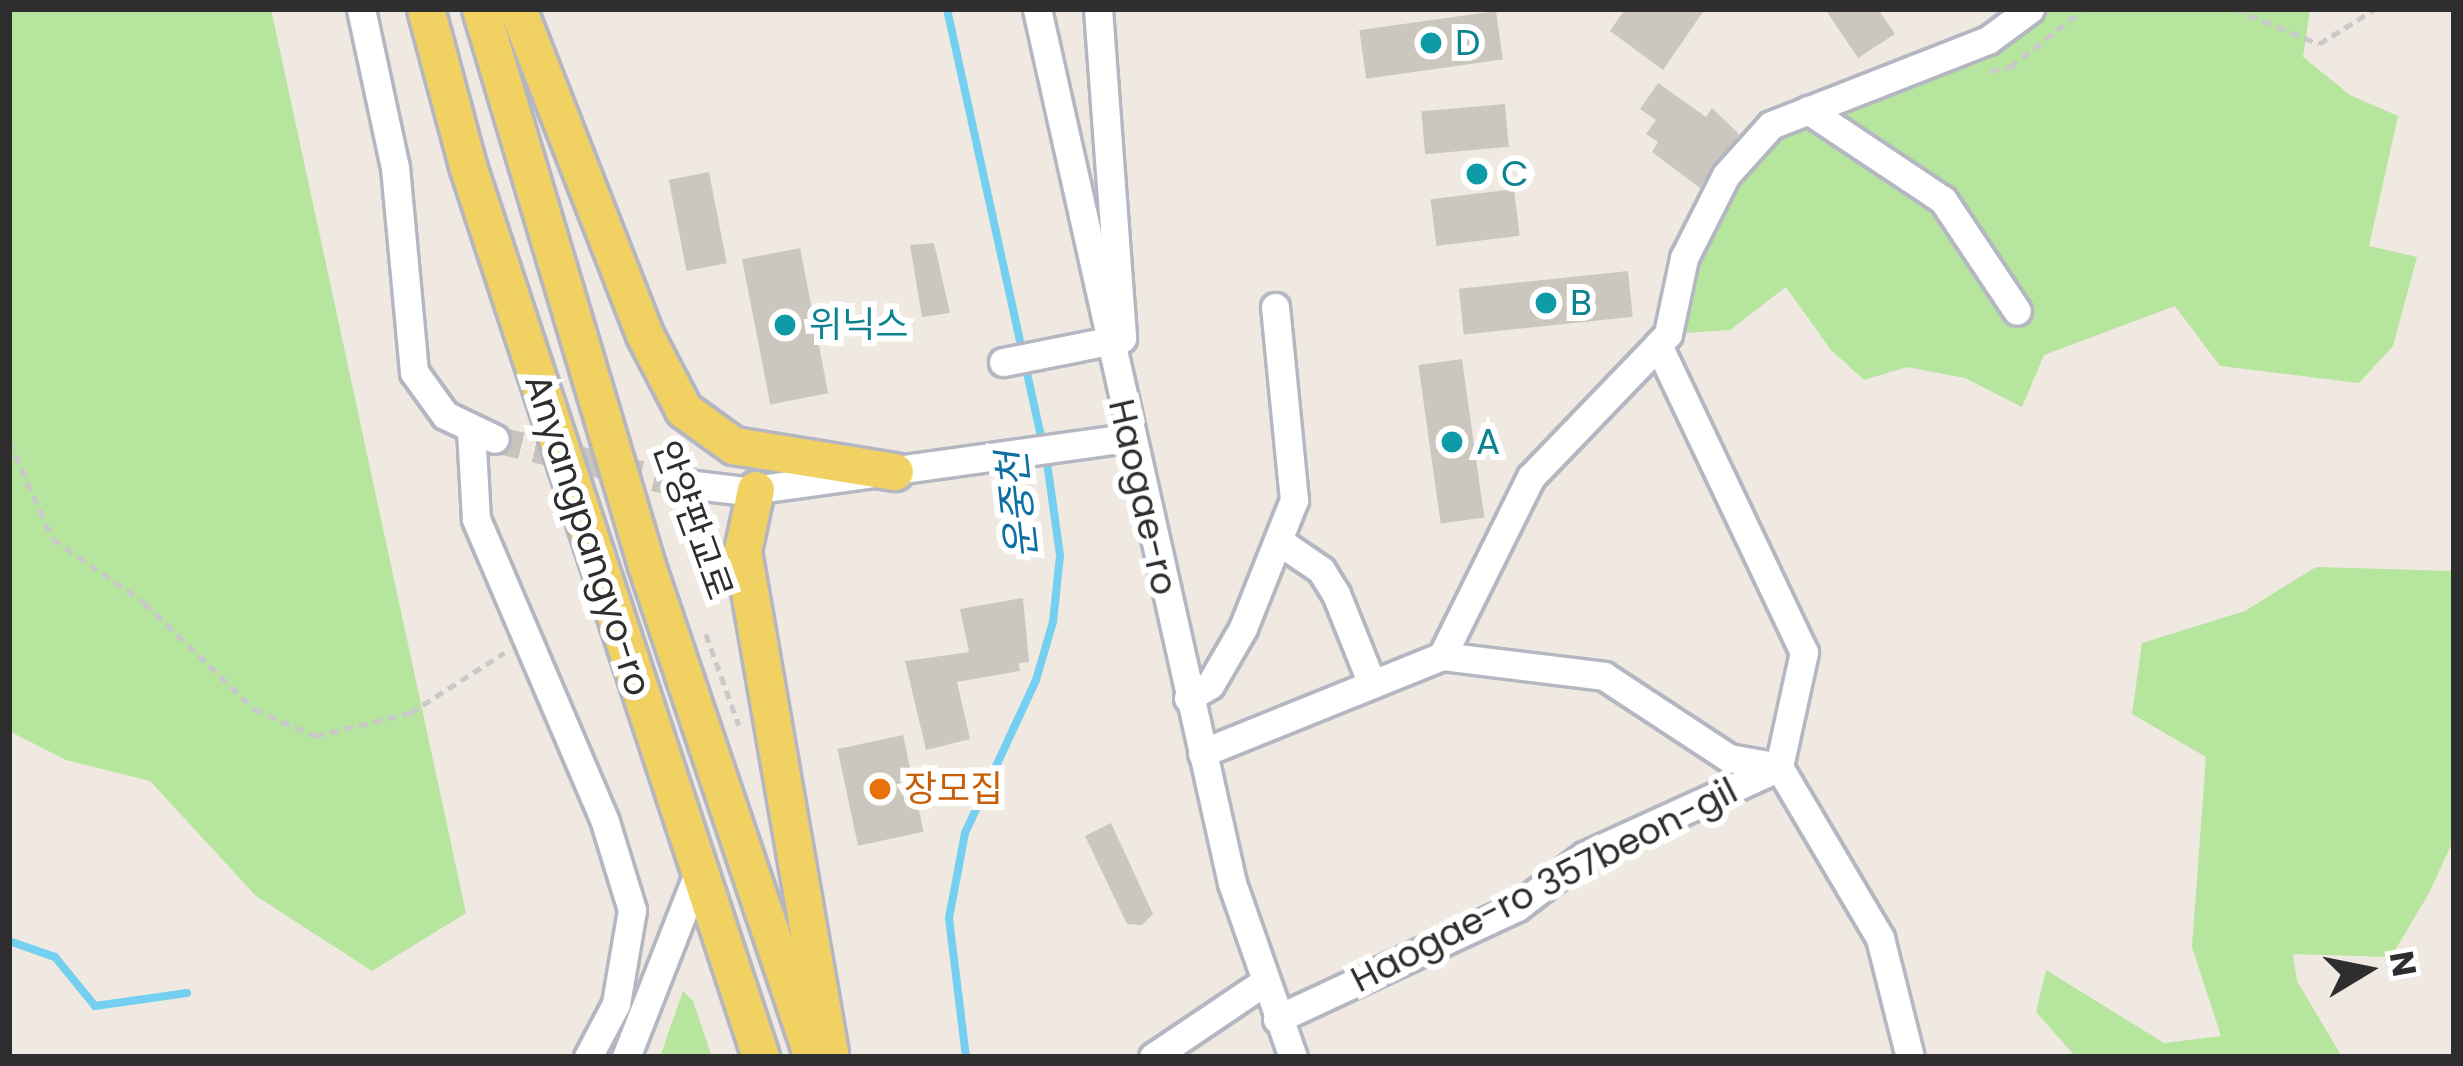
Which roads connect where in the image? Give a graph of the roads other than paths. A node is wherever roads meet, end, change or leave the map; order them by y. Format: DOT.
graph roads {
  1 [pos="362,9"];
  2 [pos="426,9"];
  3 [pos="482,9"];
  4 [pos="518,9"];
  5 [pos="1037,9"];
  6 [pos="1098,9"];
  7 [pos="2030,9"];
  8 [pos="1808,110"];
  9 [pos="1275,308"];
  10 [pos="2018,311"];
  11 [pos="1108,341"];
  12 [pos="1658,345"];
  13 [pos="1004,362"];
  14 [pos="1129,438"];
  15 [pos="895,472"];
  16 [pos="678,483"];
  17 [pos="756,490"];
  18 [pos="1280,542"];
  19 [pos="1442,656"];
  20 [pos="1372,684"];
  21 [pos="1188,698"];
  22 [pos="1202,753"];
  23 [pos="1779,766"];
  24 [pos="698,873"];
  25 [pos="1264,982"];
  26 [pos="1277,1019"];
  27 [pos="588,1057"];
  28 [pos="626,1057"];
  29 [pos="761,1057"];
  30 [pos="813,1057"];
  31 [pos="831,1057"];
  32 [pos="1153,1057"];
  33 [pos="1293,1057"];
  34 [pos="1910,1057"];
  1 -- 27 [label="street"];
  2 -- 24 [label="main road, Anyangpangyo-ro"];
  3 -- 30 [label="main road, Anyangpangyo-ro"];
  4 -- 15 [label="main road"];
  5 -- 11 [label="street, Haogae-ro"];
  6 -- 14 [label="street"];
  7 -- 8 [label="street"];
  8 -- 10 [label="street"];
  8 -- 12 [label="street"];
  9 -- 18 [label="street"];
  11 -- 13 [label="street"];
  11 -- 14 [label="street, Haogae-ro"];
  12 -- 19 [label="street"];
  12 -- 23 [label="street"];
  14 -- 15 [label="street"];
  14 -- 21 [label="street, Haogae-ro"];
  15 -- 17 [label="street"];
  16 -- 17 [label="street"];
  17 -- 31 [label="main road"];
  18 -- 20 [label="street"];
  18 -- 21 [label="street"];
  19 -- 20 [label="street"];
  19 -- 23 [label="street"];
  20 -- 22 [label="street"];
  21 -- 22 [label="street, Haogae-ro"];
  22 -- 25 [label="street, Haogae-ro"];
  23 -- 26 [label="street, Haogae-ro 357beon-gil"];
  23 -- 34 [label="street, Haogae-ro 357beon-gil"];
  24 -- 28 [label="street"];
  24 -- 29 [label="main road, Anyangpangyo-ro"];
  25 -- 26 [label="street, Haogae-ro"];
  25 -- 32 [label="street"];
  26 -- 33 [label="street, Haogae-ro"];
}
